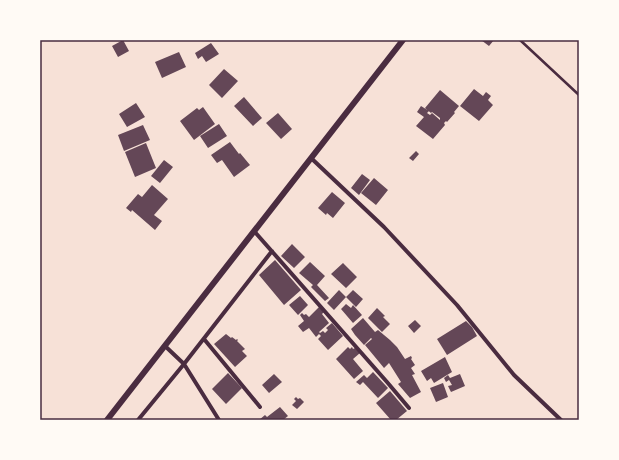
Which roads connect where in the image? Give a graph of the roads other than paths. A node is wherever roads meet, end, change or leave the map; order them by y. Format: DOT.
graph roads {
  1 [pos="403,40"];
  2 [pos="520,40"];
  3 [pos="579,95"];
  4 [pos="311,158"];
  5 [pos="254,231"];
  6 [pos="272,251"];
  7 [pos="204,339"];
  8 [pos="165,346"];
  9 [pos="184,364"];
  10 [pos="260,407"];
  11 [pos="409,408"];
  12 [pos="107,420"];
  13 [pos="138,420"];
  14 [pos="219,420"];
  15 [pos="561,420"];
  1 -- 4 [label="street"];
  2 -- 3 [label="lane"];
  4 -- 5 [label="street"];
  4 -- 15 [label="street"];
  5 -- 6 [label="street"];
  5 -- 8 [label="street"];
  6 -- 7 [label="street"];
  6 -- 11 [label="street"];
  7 -- 9 [label="street"];
  7 -- 10 [label="street"];
  8 -- 9 [label="street"];
  8 -- 12 [label="street"];
  9 -- 13 [label="street"];
  9 -- 14 [label="street"];
}
